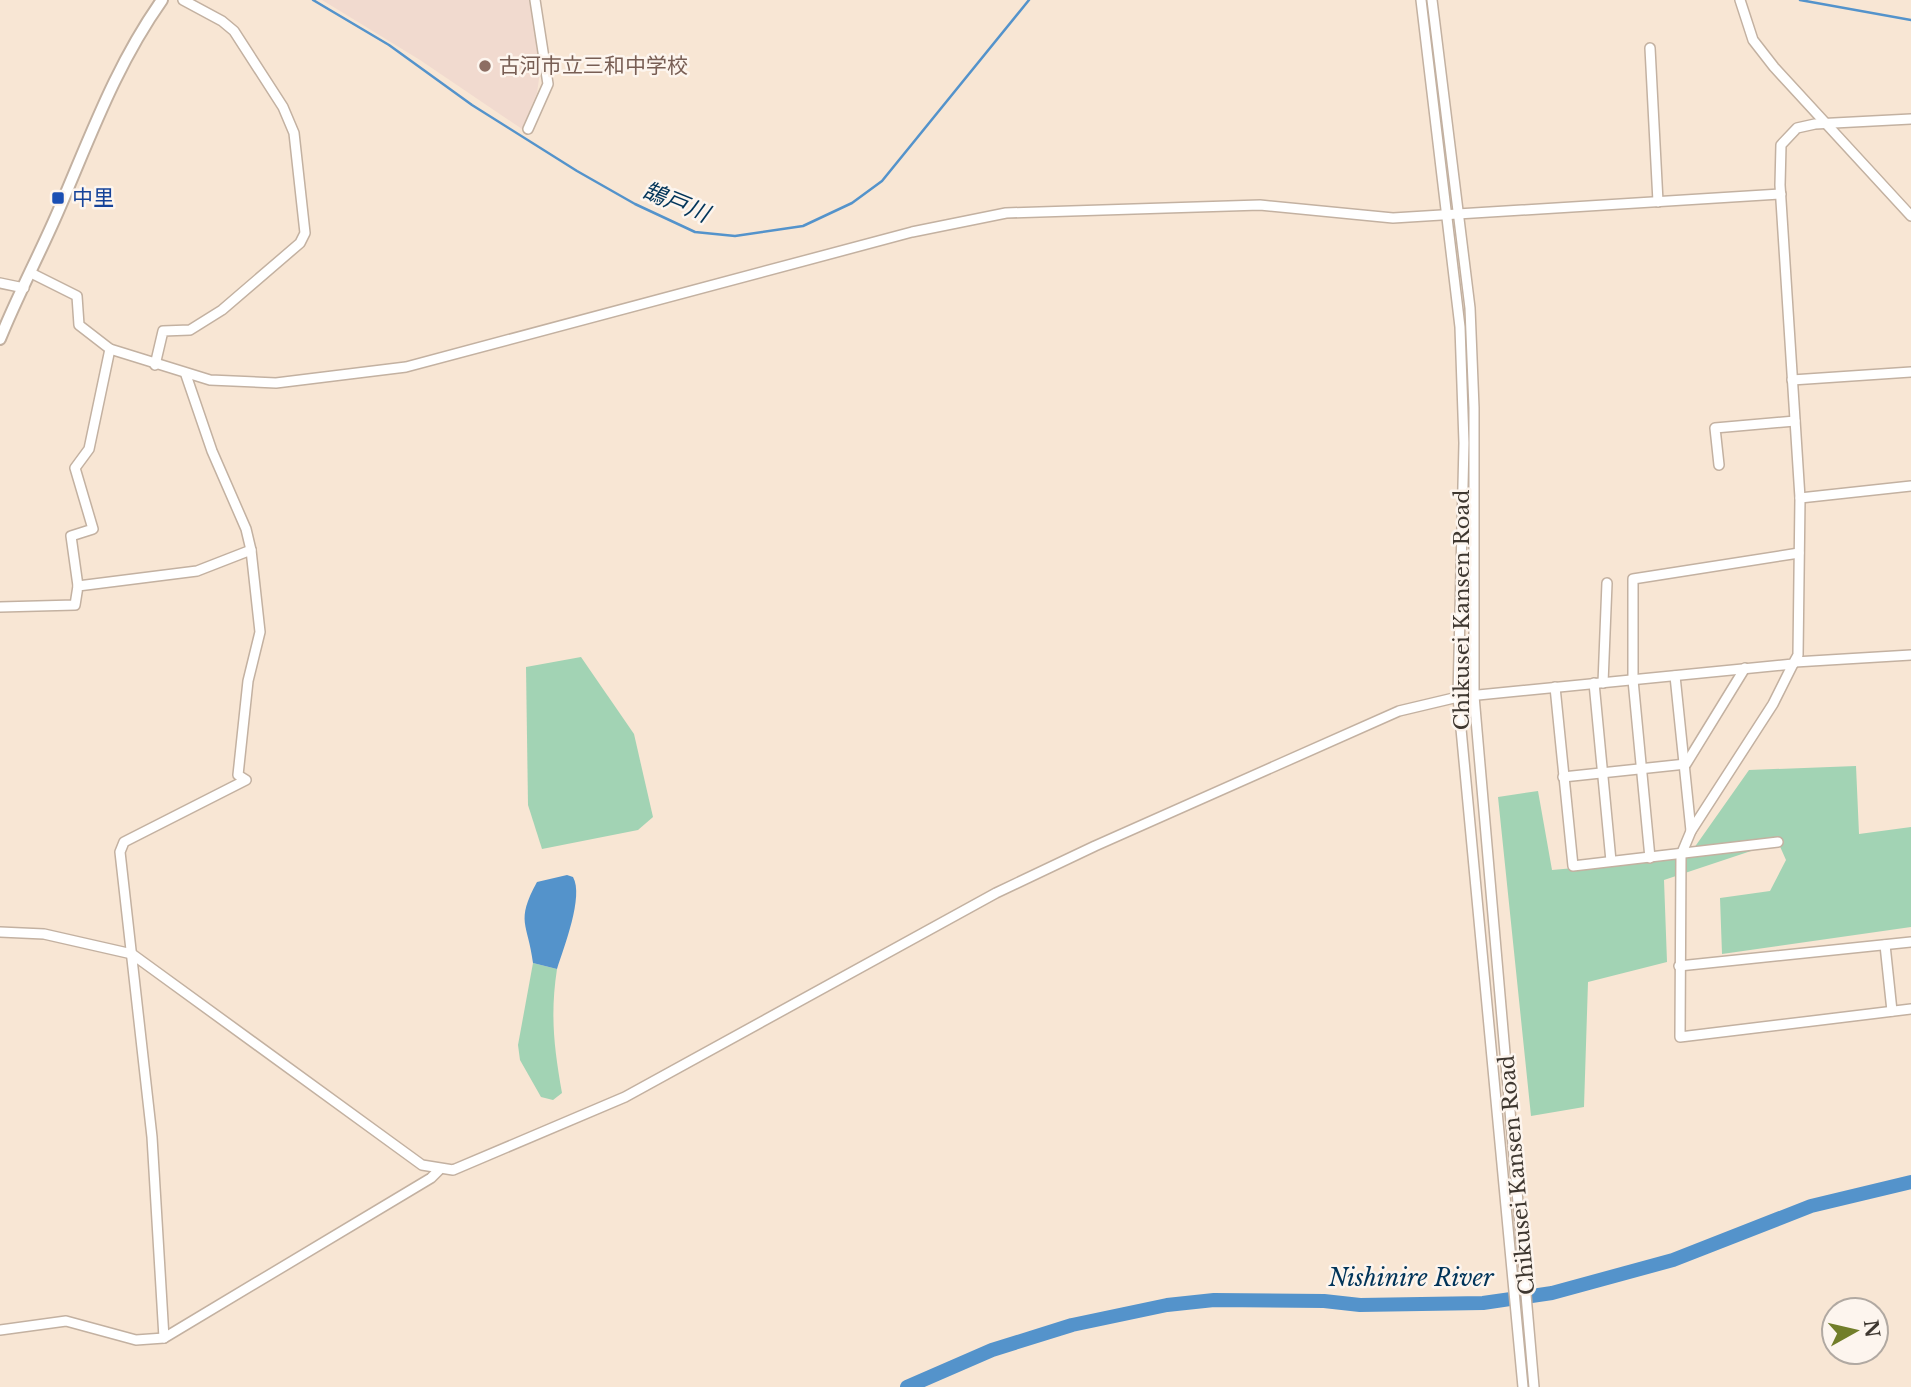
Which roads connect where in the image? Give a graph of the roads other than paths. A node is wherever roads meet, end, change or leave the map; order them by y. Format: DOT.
graph roads {
  1 [pos="162,0"];
  2 [pos="183,0"];
  3 [pos="536,0"];
  4 [pos="1421,0"];
  5 [pos="1432,0"];
  6 [pos="1740,0"];
  7 [pos="1650,48"];
  8 [pos="1911,120"];
  9 [pos="1824,124"];
  10 [pos="528,129"];
  11 [pos="1781,194"];
  12 [pos="1658,202"];
  13 [pos="1461,214"];
  14 [pos="1448,215"];
  15 [pos="1911,216"];
  16 [pos="31,273"];
  17 [pos="0,283"];
  18 [pos="24,288"];
  19 [pos="0,339"];
  20 [pos="110,349"];
  21 [pos="155,365"];
  22 [pos="1911,372"];
  23 [pos="186,375"];
  24 [pos="1792,380"];
  25 [pos="1795,421"];
  26 [pos="1719,465"];
  27 [pos="1911,486"];
  28 [pos="1800,498"];
  29 [pos="251,550"];
  30 [pos="1799,553"];
  31 [pos="1607,583"];
  32 [pos="78,586"];
  33 [pos="0,607"];
  34 [pos="1911,655"];
  35 [pos="1794,663"];
  36 [pos="1745,668"];
  37 [pos="1675,676"];
  38 [pos="1633,680"];
  39 [pos="1599,683"];
  40 [pos="1555,687"];
  41 [pos="1474,696"];
  42 [pos="1458,697"];
  43 [pos="1686,764"];
  44 [pos="1643,770"];
  45 [pos="1603,772"];
  46 [pos="1563,777"];
  47 [pos="1691,831"];
  48 [pos="1778,842"];
  49 [pos="1681,855"];
  50 [pos="1650,858"];
  51 [pos="1611,861"];
  52 [pos="0,932"];
  53 [pos="1911,942"];
  54 [pos="1885,945"];
  55 [pos="132,954"];
  56 [pos="1679,966"];
  57 [pos="1911,1009"];
  58 [pos="1892,1011"];
  59 [pos="439,1170"];
  60 [pos="1520,1275"];
  61 [pos="0,1331"];
  62 [pos="164,1338"];
  63 [pos="1523,1387"];
  64 [pos="1534,1387"];
  1 -- 16 [label="main road"];
  2 -- 21 [label="street"];
  3 -- 10 [label="street"];
  4 -- 14 [label="street, Chikusei Kansen Road"];
  5 -- 13 [label="street, Chikusei Kansen Road"];
  6 -- 9 [label="street"];
  7 -- 12 [label="street"];
  8 -- 9 [label="street"];
  9 -- 11 [label="street"];
  9 -- 15 [label="street"];
  11 -- 12 [label="street"];
  11 -- 24 [label="street"];
  12 -- 13 [label="street"];
  13 -- 14 [label="street"];
  13 -- 41 [label="street, Chikusei Kansen Road"];
  14 -- 23 [label="street"];
  14 -- 42 [label="street, Chikusei Kansen Road"];
  16 -- 18 [label="main road"];
  16 -- 20 [label="street"];
  17 -- 18 [label="street"];
  18 -- 19 [label="main road"];
  20 -- 21 [label="street"];
  20 -- 32 [label="street"];
  21 -- 23 [label="street"];
  22 -- 24 [label="street"];
  23 -- 29 [label="street"];
  24 -- 25 [label="street"];
  25 -- 26 [label="street"];
  25 -- 28 [label="street"];
  27 -- 28 [label="street"];
  28 -- 30 [label="street"];
  29 -- 32 [label="street"];
  29 -- 55 [label="street"];
  30 -- 35 [label="street"];
  30 -- 38 [label="street"];
  31 -- 39 [label="street"];
  32 -- 33 [label="street"];
  34 -- 35 [label="street"];
  35 -- 36 [label="street"];
  35 -- 47 [label="street"];
  36 -- 37 [label="street"];
  36 -- 43 [label="street"];
  37 -- 38 [label="street"];
  37 -- 43 [label="street"];
  38 -- 39 [label="street"];
  38 -- 44 [label="street"];
  39 -- 40 [label="street"];
  39 -- 45 [label="street"];
  40 -- 41 [label="street"];
  40 -- 46 [label="street"];
  41 -- 42 [label="street"];
  41 -- 60 [label="street, Chikusei Kansen Road"];
  42 -- 59 [label="street"];
  42 -- 60 [label="street, Chikusei Kansen Road"];
  43 -- 44 [label="street"];
  43 -- 47 [label="street"];
  44 -- 45 [label="street"];
  44 -- 50 [label="street"];
  45 -- 46 [label="street"];
  45 -- 51 [label="street"];
  46 -- 51 [label="street"];
  47 -- 49 [label="street"];
  48 -- 49 [label="street"];
  49 -- 50 [label="street"];
  49 -- 56 [label="street"];
  50 -- 51 [label="street"];
  52 -- 55 [label="street"];
  53 -- 54 [label="street"];
  54 -- 56 [label="street"];
  54 -- 58 [label="street"];
  55 -- 59 [label="street"];
  55 -- 62 [label="street"];
  56 -- 58 [label="street"];
  57 -- 58 [label="street"];
  59 -- 62 [label="street"];
  60 -- 63 [label="street, Chikusei Kansen Road"];
  60 -- 64 [label="street, Chikusei Kansen Road"];
  61 -- 62 [label="street"];
}
